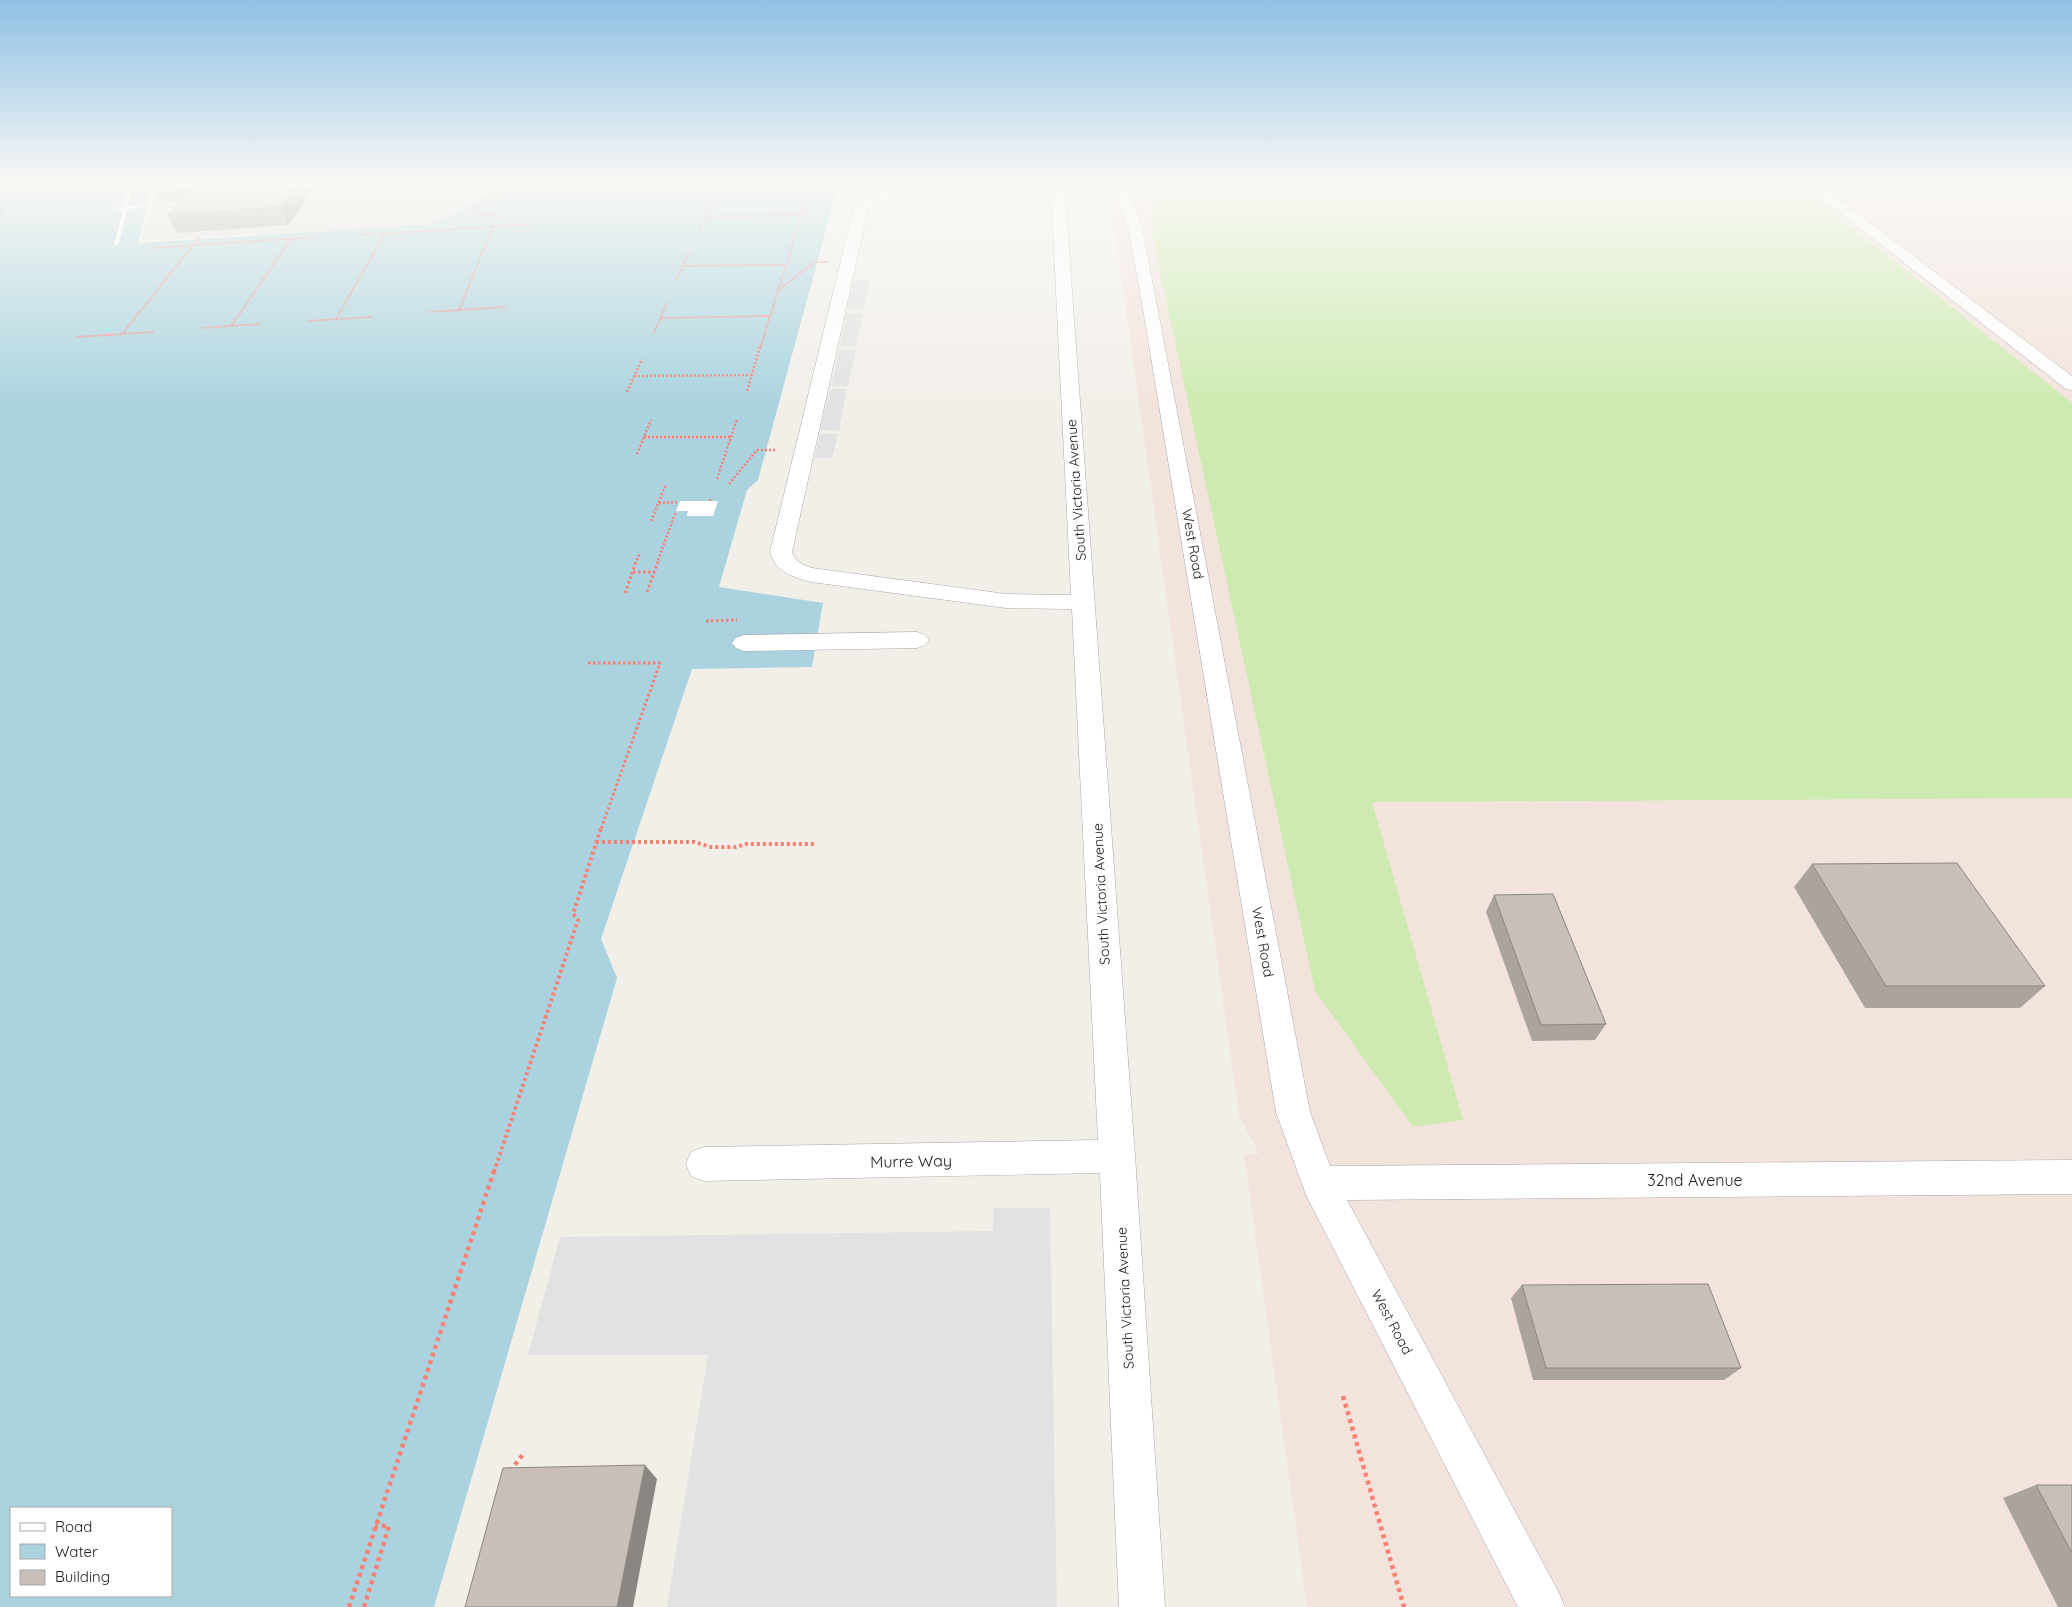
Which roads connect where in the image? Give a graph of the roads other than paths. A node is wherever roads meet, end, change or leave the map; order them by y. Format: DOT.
graph roads {
  1 [pos="849,257"];
  2 [pos="1062,257"];
  3 [pos="1141,257"];
  4 [pos="1906,257"];
  5 [pos="2072,385"];
  6 [pos="1083,602"];
  7 [pos="917,640"];
  8 [pos="744,643"];
  9 [pos="1117,1156"];
  10 [pos="704,1164"];
  11 [pos="2072,1177"];
  12 [pos="1319,1182"];
  13 [pos="1142,1607"];
  14 [pos="1542,1607"];
  1 -- 6 [label="street"];
  2 -- 6 [label="street, South Victoria Avenue"];
  3 -- 12 [label="street, West Road"];
  4 -- 5 [label="street"];
  6 -- 9 [label="street, South Victoria Avenue"];
  7 -- 8 [label="street"];
  9 -- 10 [label="street, Murre Way"];
  9 -- 13 [label="street, South Victoria Avenue"];
  11 -- 12 [label="street, 32nd Avenue"];
  12 -- 14 [label="street, West Road"];
}
